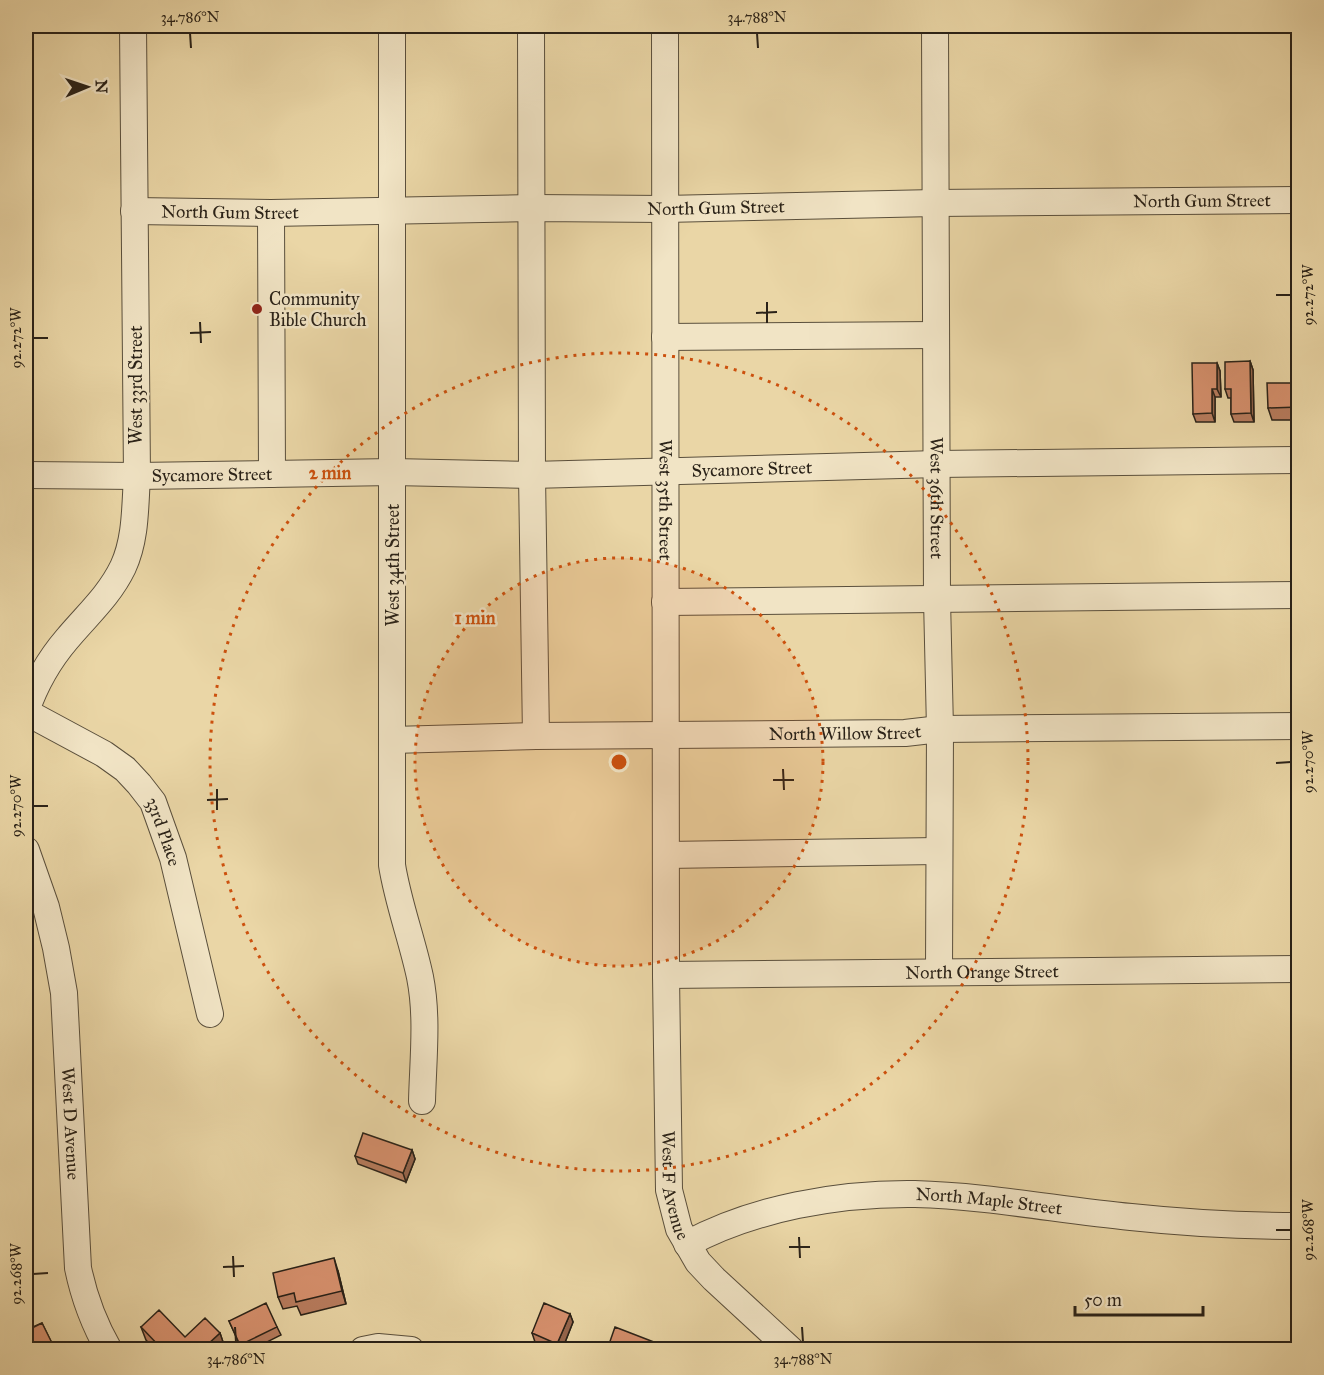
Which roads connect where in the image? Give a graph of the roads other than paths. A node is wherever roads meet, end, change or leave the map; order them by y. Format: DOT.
graph roads {
  1 [pos="134,26"];
  2 [pos="392,26"];
  3 [pos="531,26"];
  4 [pos="665,26"];
  5 [pos="935,26"];
  6 [pos="1299,200"];
  7 [pos="935,203"];
  8 [pos="533,208"];
  9 [pos="665,209"];
  10 [pos="134,211"];
  11 [pos="393,211"];
  12 [pos="271,213"];
  13 [pos="936,335"];
  14 [pos="665,337"];
  15 [pos="1299,460"];
  16 [pos="938,465"];
  17 [pos="393,472"];
  18 [pos="665,472"];
  19 [pos="272,474"];
  20 [pos="26,475"];
  21 [pos="532,475"];
  22 [pos="137,476"];
  23 [pos="1299,595"];
  24 [pos="937,599"];
  25 [pos="665,602"];
  26 [pos="26,711"];
  27 [pos="1299,726"];
  28 [pos="940,729"];
  29 [pos="666,734"];
  30 [pos="536,736"];
  31 [pos="392,740"];
  32 [pos="26,850"];
  33 [pos="938,851"];
  34 [pos="666,855"];
  35 [pos="1299,969"];
  36 [pos="939,972"];
  37 [pos="666,975"];
  38 [pos="210,1014"];
  39 [pos="422,1101"];
  40 [pos="1299,1226"];
  41 [pos="687,1244"];
  42 [pos="109,1350"];
  43 [pos="363,1350"];
  44 [pos="411,1350"];
  45 [pos="791,1350"];
  1 -- 10 [label="street, West 33rd Street"];
  2 -- 11 [label="street, West 34th Street"];
  3 -- 8 [label="street"];
  4 -- 9 [label="street, West 35th Street"];
  5 -- 7 [label="street, West 36th Street"];
  6 -- 7 [label="street, North Gum Street"];
  7 -- 9 [label="street, North Gum Street"];
  7 -- 13 [label="street, West 36th Street"];
  8 -- 9 [label="street, North Gum Street"];
  8 -- 11 [label="street, North Gum Street"];
  8 -- 21 [label="street"];
  9 -- 14 [label="street, West 35th Street"];
  10 -- 12 [label="street, North Gum Street"];
  10 -- 22 [label="street, West 33rd Street"];
  11 -- 12 [label="street, North Gum Street"];
  11 -- 17 [label="street, West 34th Street"];
  12 -- 19 [label="street"];
  13 -- 14 [label="street"];
  13 -- 16 [label="street, West 36th Street"];
  14 -- 18 [label="street, West 35th Street"];
  15 -- 16 [label="street, Sycamore Street"];
  16 -- 18 [label="street, Sycamore Street"];
  16 -- 24 [label="street, West 36th Street"];
  17 -- 19 [label="street, Sycamore Street"];
  17 -- 21 [label="street, Sycamore Street"];
  17 -- 31 [label="street, West 34th Street"];
  18 -- 21 [label="street, Sycamore Street"];
  18 -- 25 [label="street, West 35th Street"];
  19 -- 22 [label="street, Sycamore Street"];
  20 -- 22 [label="street, Sycamore Street"];
  21 -- 30 [label="street"];
  22 -- 26 [label="street, West 33rd Street"];
  23 -- 24 [label="street"];
  24 -- 25 [label="street"];
  24 -- 28 [label="street, West 36th Street"];
  25 -- 29 [label="street, West 35th Street"];
  26 -- 38 [label="street, 33rd Place"];
  27 -- 28 [label="street, North Willow Street"];
  28 -- 29 [label="street, North Willow Street"];
  28 -- 33 [label="street, West 36th Street"];
  29 -- 30 [label="street, North Willow Street"];
  29 -- 34 [label="street, West 35th Street"];
  30 -- 31 [label="street, North Willow Street"];
  31 -- 39 [label="street, West 34th Street"];
  32 -- 42 [label="street, West D Avenue"];
  33 -- 34 [label="street"];
  33 -- 36 [label="street, West 36th Street"];
  34 -- 37 [label="street, West 35th Street"];
  35 -- 36 [label="street, North Orange Street"];
  36 -- 37 [label="street, North Orange Street"];
  37 -- 41 [label="street, West F Avenue"];
  40 -- 41 [label="street, North Maple Street"];
  41 -- 45 [label="street, West F Avenue"];
  43 -- 44 [label="street"];
}
